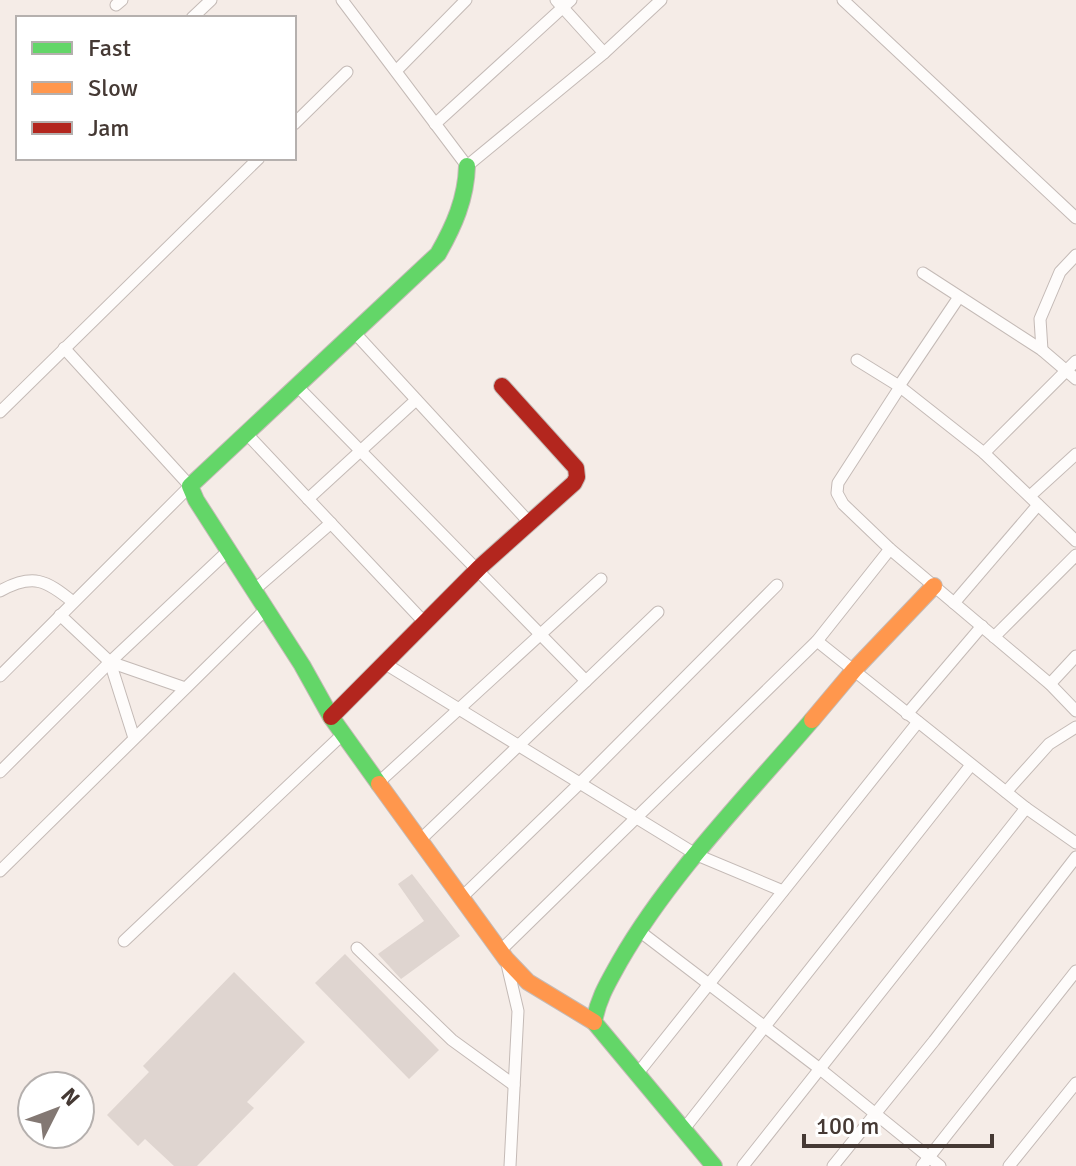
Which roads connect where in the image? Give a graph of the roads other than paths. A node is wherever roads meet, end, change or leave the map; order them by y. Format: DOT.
graph roads {
  1 [pos="211,0"];
  2 [pos="342,0"];
  3 [pos="466,0"];
  4 [pos="661,0"];
  5 [pos="843,0"];
  6 [pos="563,3"];
  7 [pos="194,16"];
  8 [pos="604,53"];
  9 [pos="396,71"];
  10 [pos="347,72"];
  11 [pos="296,122"];
  12 [pos="435,124"];
  13 [pos="257,160"];
  14 [pos="467,166"];
  15 [pos="1076,218"];
  16 [pos="1076,255"];
  17 [pos="923,273"];
  18 [pos="959,297"];
  19 [pos="354,332"];
  20 [pos="64,348"];
  21 [pos="1042,350"];
  22 [pos="857,360"];
  23 [pos="1076,361"];
  24 [pos="1066,371"];
  25 [pos="1076,379"];
  26 [pos="297,386"];
  27 [pos="502,386"];
  28 [pos="899,387"];
  29 [pos="416,400"];
  30 [pos="0,412"];
  31 [pos="246,433"];
  32 [pos="360,451"];
  33 [pos="984,453"];
  34 [pos="1076,454"];
  35 [pos="190,486"];
  36 [pos="308,499"];
  37 [pos="1034,501"];
  38 [pos="528,521"];
  39 [pos="331,523"];
  40 [pos="1076,541"];
  41 [pos="890,549"];
  42 [pos="228,551"];
  43 [pos="1076,555"];
  44 [pos="477,570"];
  45 [pos="601,579"];
  46 [pos="777,585"];
  47 [pos="934,586"];
  48 [pos="254,590"];
  49 [pos="0,591"];
  50 [pos="73,602"];
  51 [pos="954,603"];
  52 [pos="266,609"];
  53 [pos="658,612"];
  54 [pos="60,615"];
  55 [pos="424,622"];
  56 [pos="982,626"];
  57 [pos="542,634"];
  58 [pos="994,637"];
  59 [pos="817,641"];
  60 [pos="1076,656"];
  61 [pos="110,662"];
  62 [pos="384,663"];
  63 [pos="854,670"];
  64 [pos="0,676"];
  65 [pos="586,681"];
  66 [pos="1050,684"];
  67 [pos="185,688"];
  68 [pos="459,709"];
  69 [pos="1076,711"];
  70 [pos="907,714"];
  71 [pos="331,717"];
  72 [pos="918,722"];
  73 [pos="1076,727"];
  74 [pos="343,734"];
  75 [pos="134,738"];
  76 [pos="517,747"];
  77 [pos="971,765"];
  78 [pos="0,772"];
  79 [pos="378,783"];
  80 [pos="579,784"];
  81 [pos="1006,792"];
  82 [pos="1026,808"];
  83 [pos="638,818"];
  84 [pos="419,841"];
  85 [pos="1076,843"];
  86 [pos="697,855"];
  87 [pos="1076,857"];
  88 [pos="0,871"];
  89 [pos="783,891"];
  90 [pos="460,899"];
  91 [pos="638,930"];
  92 [pos="124,941"];
  93 [pos="357,948"];
  94 [pos="503,955"];
  95 [pos="1076,971"];
  96 [pos="709,984"];
  97 [pos="594,1022"];
  98 [pos="764,1027"];
  99 [pos="820,1069"];
  100 [pos="638,1073"];
  101 [pos="1076,1083"];
  102 [pos="514,1085"];
  103 [pos="875,1114"];
  104 [pos="684,1129"];
  105 [pos="925,1161"];
  106 [pos="510,1166"];
  107 [pos="714,1166"];
  108 [pos="743,1166"];
  109 [pos="833,1166"];
  110 [pos="940,1166"];
  111 [pos="1009,1166"];
  1 -- 7 [label="street"];
  2 -- 9 [label="street"];
  3 -- 9 [label="street"];
  4 -- 8 [label="street"];
  5 -- 15 [label="street"];
  6 -- 8 [label="street"];
  6 -- 12 [label="street"];
  8 -- 14 [label="street"];
  9 -- 12 [label="street"];
  10 -- 11 [label="street"];
  12 -- 14 [label="street"];
  13 -- 20 [label="street"];
  14 -- 19 [label="street"];
  16 -- 21 [label="street"];
  17 -- 18 [label="street"];
  18 -- 21 [label="street"];
  18 -- 28 [label="street"];
  19 -- 26 [label="street"];
  19 -- 29 [label="street"];
  20 -- 30 [label="street"];
  20 -- 35 [label="street"];
  21 -- 24 [label="street"];
  22 -- 28 [label="street"];
  23 -- 24 [label="street"];
  24 -- 25 [label="street"];
  24 -- 33 [label="street"];
  26 -- 31 [label="street"];
  26 -- 32 [label="street"];
  27 -- 38 [label="street"];
  28 -- 33 [label="street"];
  28 -- 41 [label="street"];
  29 -- 32 [label="street"];
  29 -- 38 [label="street"];
  31 -- 35 [label="street"];
  31 -- 36 [label="street"];
  32 -- 36 [label="street"];
  32 -- 44 [label="street"];
  33 -- 37 [label="street"];
  34 -- 37 [label="street"];
  35 -- 42 [label="street"];
  35 -- 50 [label="street"];
  36 -- 39 [label="street"];
  37 -- 40 [label="street"];
  37 -- 51 [label="street"];
  38 -- 44 [label="street"];
  39 -- 48 [label="street"];
  39 -- 55 [label="street"];
  41 -- 47 [label="street"];
  41 -- 59 [label="street"];
  42 -- 48 [label="street"];
  42 -- 61 [label="street"];
  43 -- 58 [label="street"];
  44 -- 55 [label="street"];
  44 -- 57 [label="street"];
  45 -- 57 [label="street"];
  46 -- 80 [label="street"];
  47 -- 51 [label="street"];
  47 -- 63 [label="street"];
  48 -- 52 [label="street"];
  49 -- 50 [label="street"];
  50 -- 54 [label="street"];
  51 -- 56 [label="street"];
  52 -- 67 [label="street"];
  52 -- 71 [label="street"];
  53 -- 65 [label="street"];
  54 -- 61 [label="street"];
  54 -- 64 [label="street"];
  55 -- 62 [label="street"];
  56 -- 58 [label="street"];
  56 -- 70 [label="street"];
  57 -- 65 [label="street"];
  57 -- 68 [label="street"];
  58 -- 66 [label="street"];
  59 -- 63 [label="street"];
  59 -- 83 [label="street"];
  60 -- 66 [label="street"];
  61 -- 67 [label="street"];
  61 -- 75 [label="street"];
  61 -- 78 [label="street"];
  62 -- 68 [label="street"];
  62 -- 71 [label="street"];
  63 -- 70 [label="street"];
  63 -- 86 [label="street"];
  65 -- 76 [label="street"];
  66 -- 69 [label="street"];
  67 -- 75 [label="street"];
  68 -- 76 [label="street"];
  68 -- 79 [label="street"];
  70 -- 72 [label="street"];
  71 -- 74 [label="street"];
  72 -- 77 [label="street"];
  72 -- 89 [label="street"];
  73 -- 81 [label="street"];
  74 -- 79 [label="street"];
  74 -- 92 [label="street"];
  75 -- 88 [label="street"];
  76 -- 80 [label="street"];
  76 -- 84 [label="street"];
  77 -- 81 [label="street"];
  77 -- 98 [label="street"];
  79 -- 84 [label="street"];
  80 -- 83 [label="street"];
  80 -- 90 [label="street"];
  81 -- 82 [label="street"];
  82 -- 85 [label="street"];
  82 -- 99 [label="street"];
  83 -- 86 [label="street"];
  83 -- 94 [label="street"];
  84 -- 90 [label="street"];
  86 -- 89 [label="street"];
  86 -- 91 [label="street"];
  87 -- 103 [label="street"];
  89 -- 96 [label="street"];
  90 -- 94 [label="street"];
  91 -- 96 [label="street"];
  91 -- 97 [label="street"];
  93 -- 102 [label="street"];
  94 -- 97 [label="street"];
  94 -- 102 [label="street"];
  95 -- 105 [label="street"];
  96 -- 98 [label="street"];
  96 -- 100 [label="street"];
  97 -- 100 [label="street"];
  98 -- 99 [label="street"];
  98 -- 104 [label="street"];
  99 -- 103 [label="street"];
  99 -- 108 [label="street"];
  100 -- 104 [label="street"];
  101 -- 111 [label="street"];
  102 -- 106 [label="street"];
  103 -- 105 [label="street"];
  103 -- 109 [label="street"];
  104 -- 107 [label="street"];
  105 -- 110 [label="street"];
}
